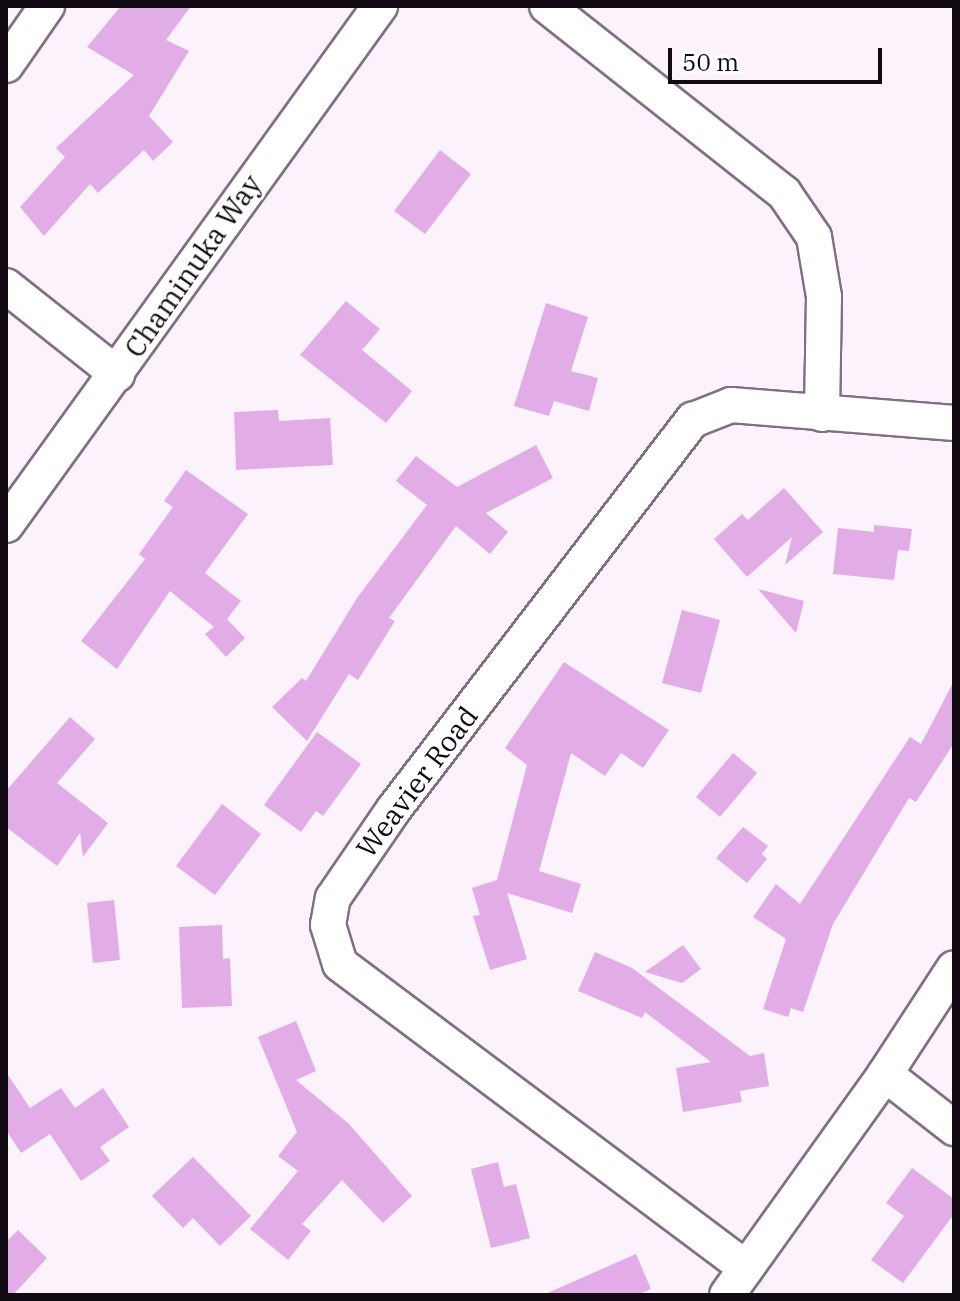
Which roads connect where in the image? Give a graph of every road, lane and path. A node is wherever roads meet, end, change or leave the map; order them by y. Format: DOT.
graph roads {
  1 [pos="47,6"];
  2 [pos="380,6"];
  3 [pos="547,6"];
  4 [pos="6,65"];
  5 [pos="6,286"];
  6 [pos="117,374"];
  7 [pos="822,414"];
  8 [pos="954,423"];
  9 [pos="6,525"];
  10 [pos="954,968"];
  11 [pos="885,1074"];
  12 [pos="954,1128"];
  13 [pos="736,1282"];
  1 -- 4 [label="street"];
  2 -- 6 [label="street, Chaminuka Way"];
  3 -- 7 [label="street"];
  5 -- 6 [label="street"];
  6 -- 9 [label="street, Chaminuka Way"];
  7 -- 8 [label="street, Weavier Road"];
  7 -- 13 [label="street, Weavier Road"];
  10 -- 11 [label="street"];
  11 -- 12 [label="street"];
  11 -- 13 [label="street"];
}
